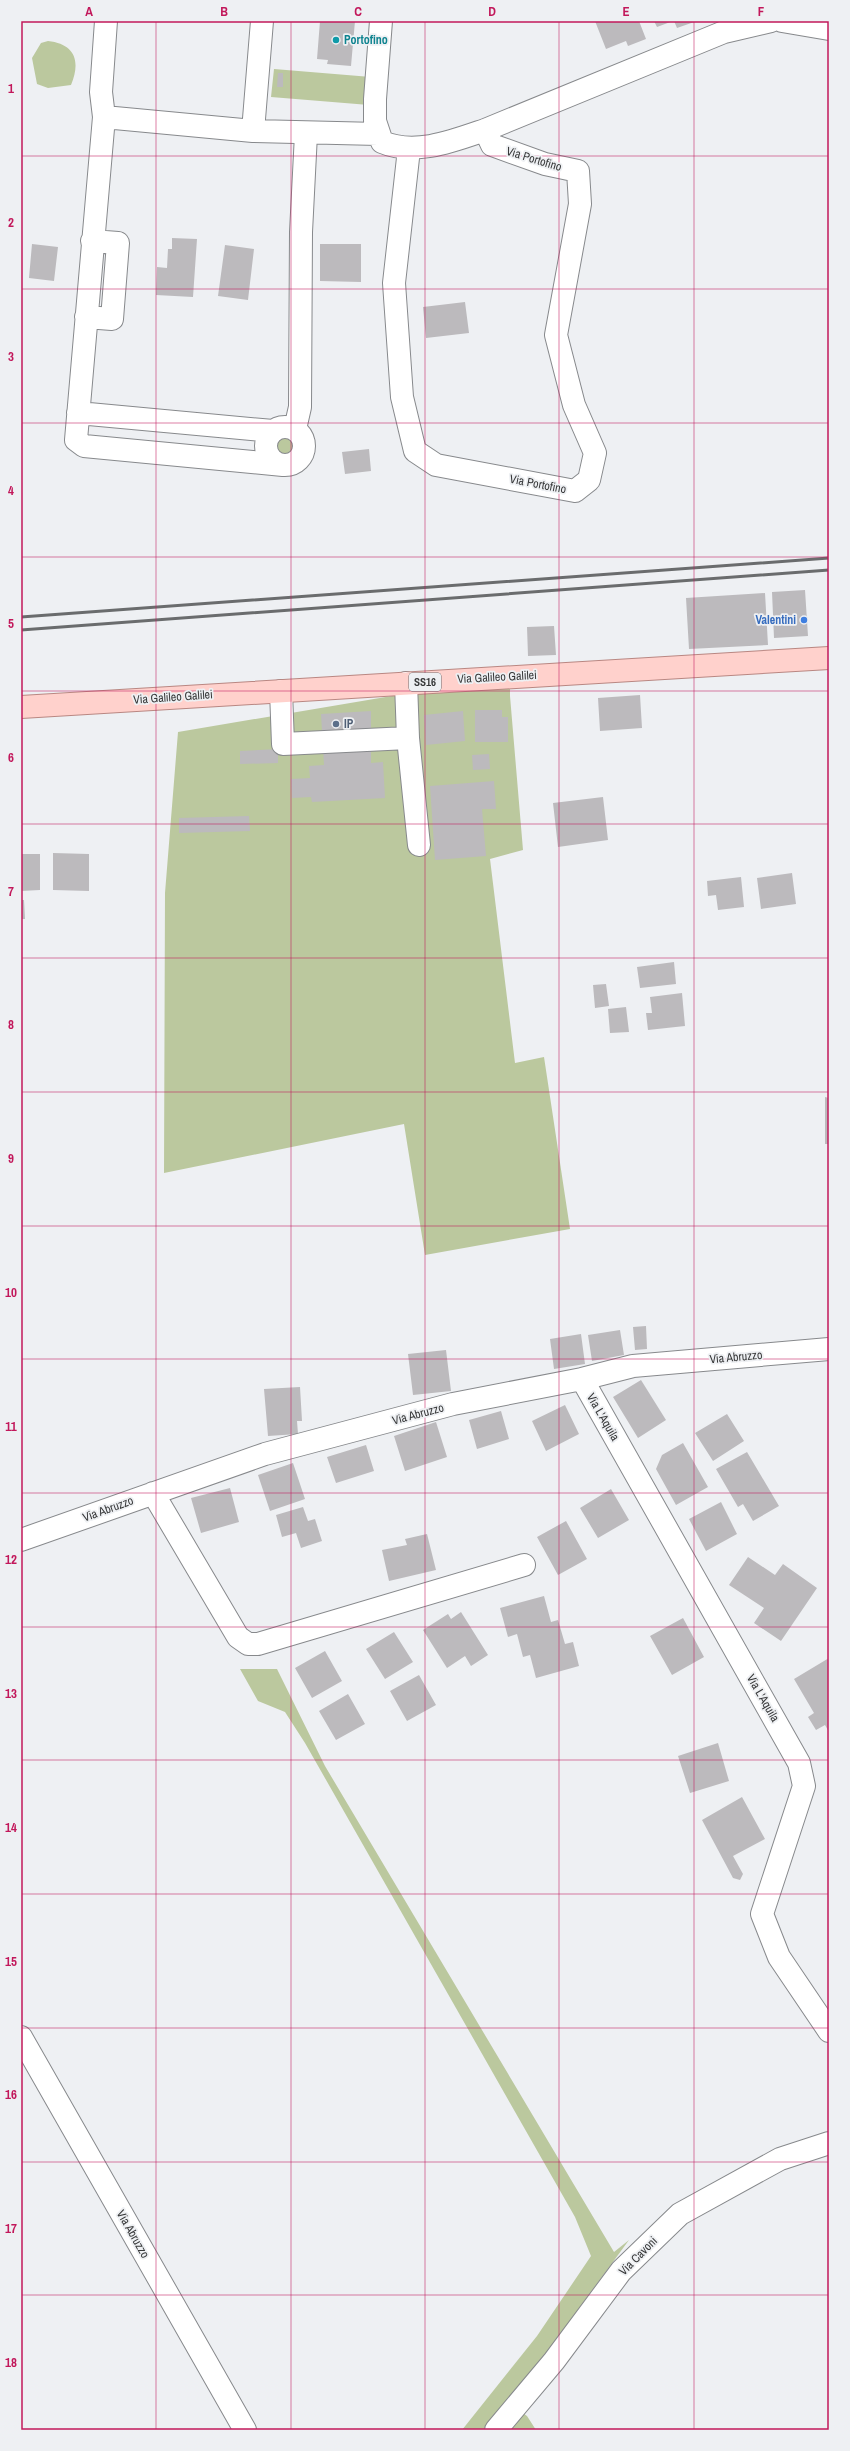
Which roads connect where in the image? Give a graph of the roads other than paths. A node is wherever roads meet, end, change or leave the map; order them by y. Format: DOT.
graph roads {
  1 [pos="106,21"];
  2 [pos="262,21"];
  3 [pos="381,21"];
  4 [pos="771,21"];
  5 [pos="782,21"];
  6 [pos="829,29"];
  7 [pos="104,117"];
  8 [pos="485,130"];
  9 [pos="254,131"];
  10 [pos="306,134"];
  11 [pos="378,134"];
  12 [pos="408,149"];
  13 [pos="78,413"];
  14 [pos="295,429"];
  15 [pos="273,431"];
  16 [pos="283,465"];
  17 [pos="829,658"];
  18 [pos="406,683"];
  19 [pos="281,691"];
  20 [pos="21,707"];
  21 [pos="408,738"];
  22 [pos="419,845"];
  23 [pos="829,1349"];
  24 [pos="582,1379"];
  25 [pos="153,1493"];
  26 [pos="21,1540"];
  27 [pos="524,1565"];
  28 [pos="829,2031"];
  29 [pos="21,2037"];
  30 [pos="829,2143"];
  31 [pos="245,2430"];
  32 [pos="496,2430"];
  1 -- 7 [label="street"];
  2 -- 9 [label="street"];
  3 -- 11 [label="street"];
  4 -- 8 [label="street"];
  5 -- 6 [label="street"];
  7 -- 9 [label="street"];
  7 -- 13 [label="street"];
  8 -- 12 [label="street"];
  8 -- 12 [label="street, Via Portofino"];
  9 -- 10 [label="street"];
  10 -- 11 [label="street"];
  10 -- 14 [label="street"];
  11 -- 12 [label="street"];
  13 -- 15 [label="street"];
  13 -- 16 [label="street"];
  14 -- 15 [label="street"];
  14 -- 16 [label="street"];
  15 -- 16 [label="street"];
  17 -- 18 [label="main road, Via Galileo Galilei / SS16"];
  18 -- 19 [label="main road, Via Galileo Galilei / SS16"];
  18 -- 21 [label="street"];
  19 -- 20 [label="main road, Via Galileo Galilei / SS16"];
  19 -- 21 [label="street"];
  21 -- 22 [label="street"];
  23 -- 24 [label="street, Via Abruzzo"];
  24 -- 25 [label="street, Via Abruzzo"];
  24 -- 28 [label="street, Via L'Aquila"];
  25 -- 26 [label="street, Via Abruzzo"];
  25 -- 27 [label="street"];
  29 -- 31 [label="street, Via Abruzzo"];
  30 -- 32 [label="street, Via Cavoni"];
}
